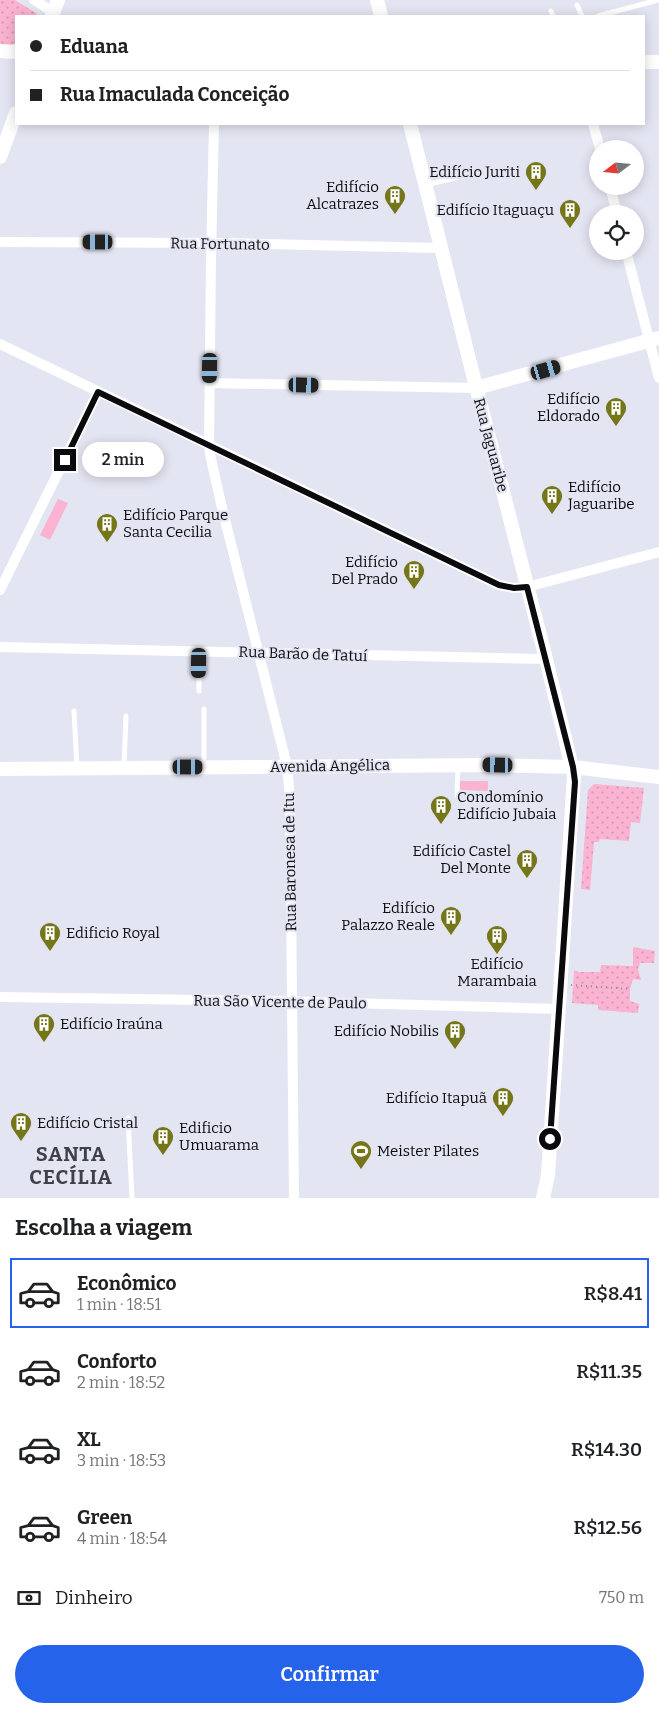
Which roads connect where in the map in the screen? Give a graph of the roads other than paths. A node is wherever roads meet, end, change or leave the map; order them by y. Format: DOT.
graph roads {
  1 [pos="34,0"];
  2 [pos="377,0"];
  3 [pos="658,0"];
  4 [pos="577,5"];
  5 [pos="54,10"];
  6 [pos="381,15"];
  7 [pos="582,15"];
  8 [pos="602,15"];
  9 [pos="0,51"];
  10 [pos="15,52"];
  11 [pos="645,62"];
  12 [pos="659,62"];
  13 [pos="15,116"];
  14 [pos="214,125"];
  15 [pos="410,125"];
  16 [pos="593,125"];
  17 [pos="597,140"];
  18 [pos="0,157"];
  19 [pos="479,172"];
  20 [pos="425,185"];
  21 [pos="0,242"];
  22 [pos="212,243"];
  23 [pos="440,248"];
  24 [pos="629,260"];
  25 [pos="654,339"];
  26 [pos="0,344"];
  27 [pos="659,378"];
  28 [pos="209,383"];
  29 [pos="476,388"];
  30 [pos="98,392"];
  31 [pos="210,446"];
  32 [pos="659,552"];
  33 [pos="527,587"];
  34 [pos="0,590"];
  35 [pos="0,647"];
  36 [pos="199,652"];
  37 [pos="258,653"];
  38 [pos="546,659"];
  39 [pos="199,691"];
  40 [pos="204,709"];
  41 [pos="74,711"];
  42 [pos="126,716"];
  43 [pos="458,765"];
  44 [pos="287,766"];
  45 [pos="204,767"];
  46 [pos="573,767"];
  47 [pos="77,768"];
  48 [pos="124,768"];
  49 [pos="0,769"];
  50 [pos="659,776"];
  51 [pos="457,795"];
  52 [pos="0,997"];
  53 [pos="292,1002"];
  54 [pos="560,1009"];
  55 [pos="128,1118"];
  56 [pos="132,1198"];
  57 [pos="294,1198"];
  58 [pos="543,1198"];
  1 -- 5 [label="street"];
  2 -- 6 [label="street"];
  3 -- 8 [label="lane"];
  4 -- 7 [label="lane"];
  9 -- 10 [label="street"];
  11 -- 12 [label="street"];
  13 -- 18 [label="street"];
  14 -- 22 [label="street, Rua Baronesa de Itu"];
  15 -- 20 [label="street, Rua Jaguaribe"];
  16 -- 17 [label="street"];
  19 -- 20 [label="lane"];
  20 -- 23 [label="street, Rua Jaguaribe"];
  21 -- 22 [label="street, Rua Fortunato"];
  22 -- 23 [label="street, Rua Fortunato"];
  22 -- 28 [label="street, Rua Baronesa de Itu"];
  23 -- 29 [label="street, Rua Jaguaribe"];
  24 -- 25 [label="street"];
  25 -- 27 [label="street"];
  25 -- 29 [label="street"];
  26 -- 30 [label="street"];
  28 -- 29 [label="street"];
  28 -- 31 [label="street, Rua Baronesa de Itu"];
  29 -- 33 [label="street, Rua Jaguaribe"];
  30 -- 31 [label="street"];
  30 -- 34 [label="street"];
  31 -- 33 [label="street"];
  31 -- 37 [label="street, Rua Baronesa de Itu"];
  32 -- 33 [label="street"];
  33 -- 38 [label="street, Rua Jaguaribe"];
  35 -- 36 [label="street, Rua Barão de Tatuí"];
  36 -- 37 [label="street, Rua Barão de Tatuí"];
  36 -- 39 [label="lane"];
  37 -- 38 [label="street, Rua Barão de Tatuí"];
  37 -- 44 [label="street, Rua Baronesa de Itu"];
  38 -- 46 [label="street, Rua Jaguaribe"];
  40 -- 45 [label="lane"];
  41 -- 47 [label="lane"];
  42 -- 48 [label="lane"];
  43 -- 44 [label="street, Avenida Angélica"];
  43 -- 46 [label="street, Avenida Angélica"];
  43 -- 51 [label="lane"];
  44 -- 45 [label="street, Avenida Angélica"];
  44 -- 53 [label="street, Rua Baronesa de Itu"];
  45 -- 48 [label="street, Avenida Angélica"];
  46 -- 50 [label="street, Avenida Angélica"];
  46 -- 54 [label="street, Rua Jaguaribe"];
  47 -- 48 [label="street, Avenida Angélica"];
  47 -- 49 [label="street, Avenida Angélica"];
  52 -- 53 [label="street, Rua São Vicente de Paulo"];
  53 -- 54 [label="street, Rua São Vicente de Paulo"];
  53 -- 57 [label="street, Rua Baronesa de Itu"];
  54 -- 58 [label="street, Rua Jaguaribe"];
  55 -- 56 [label="lane"];
}
